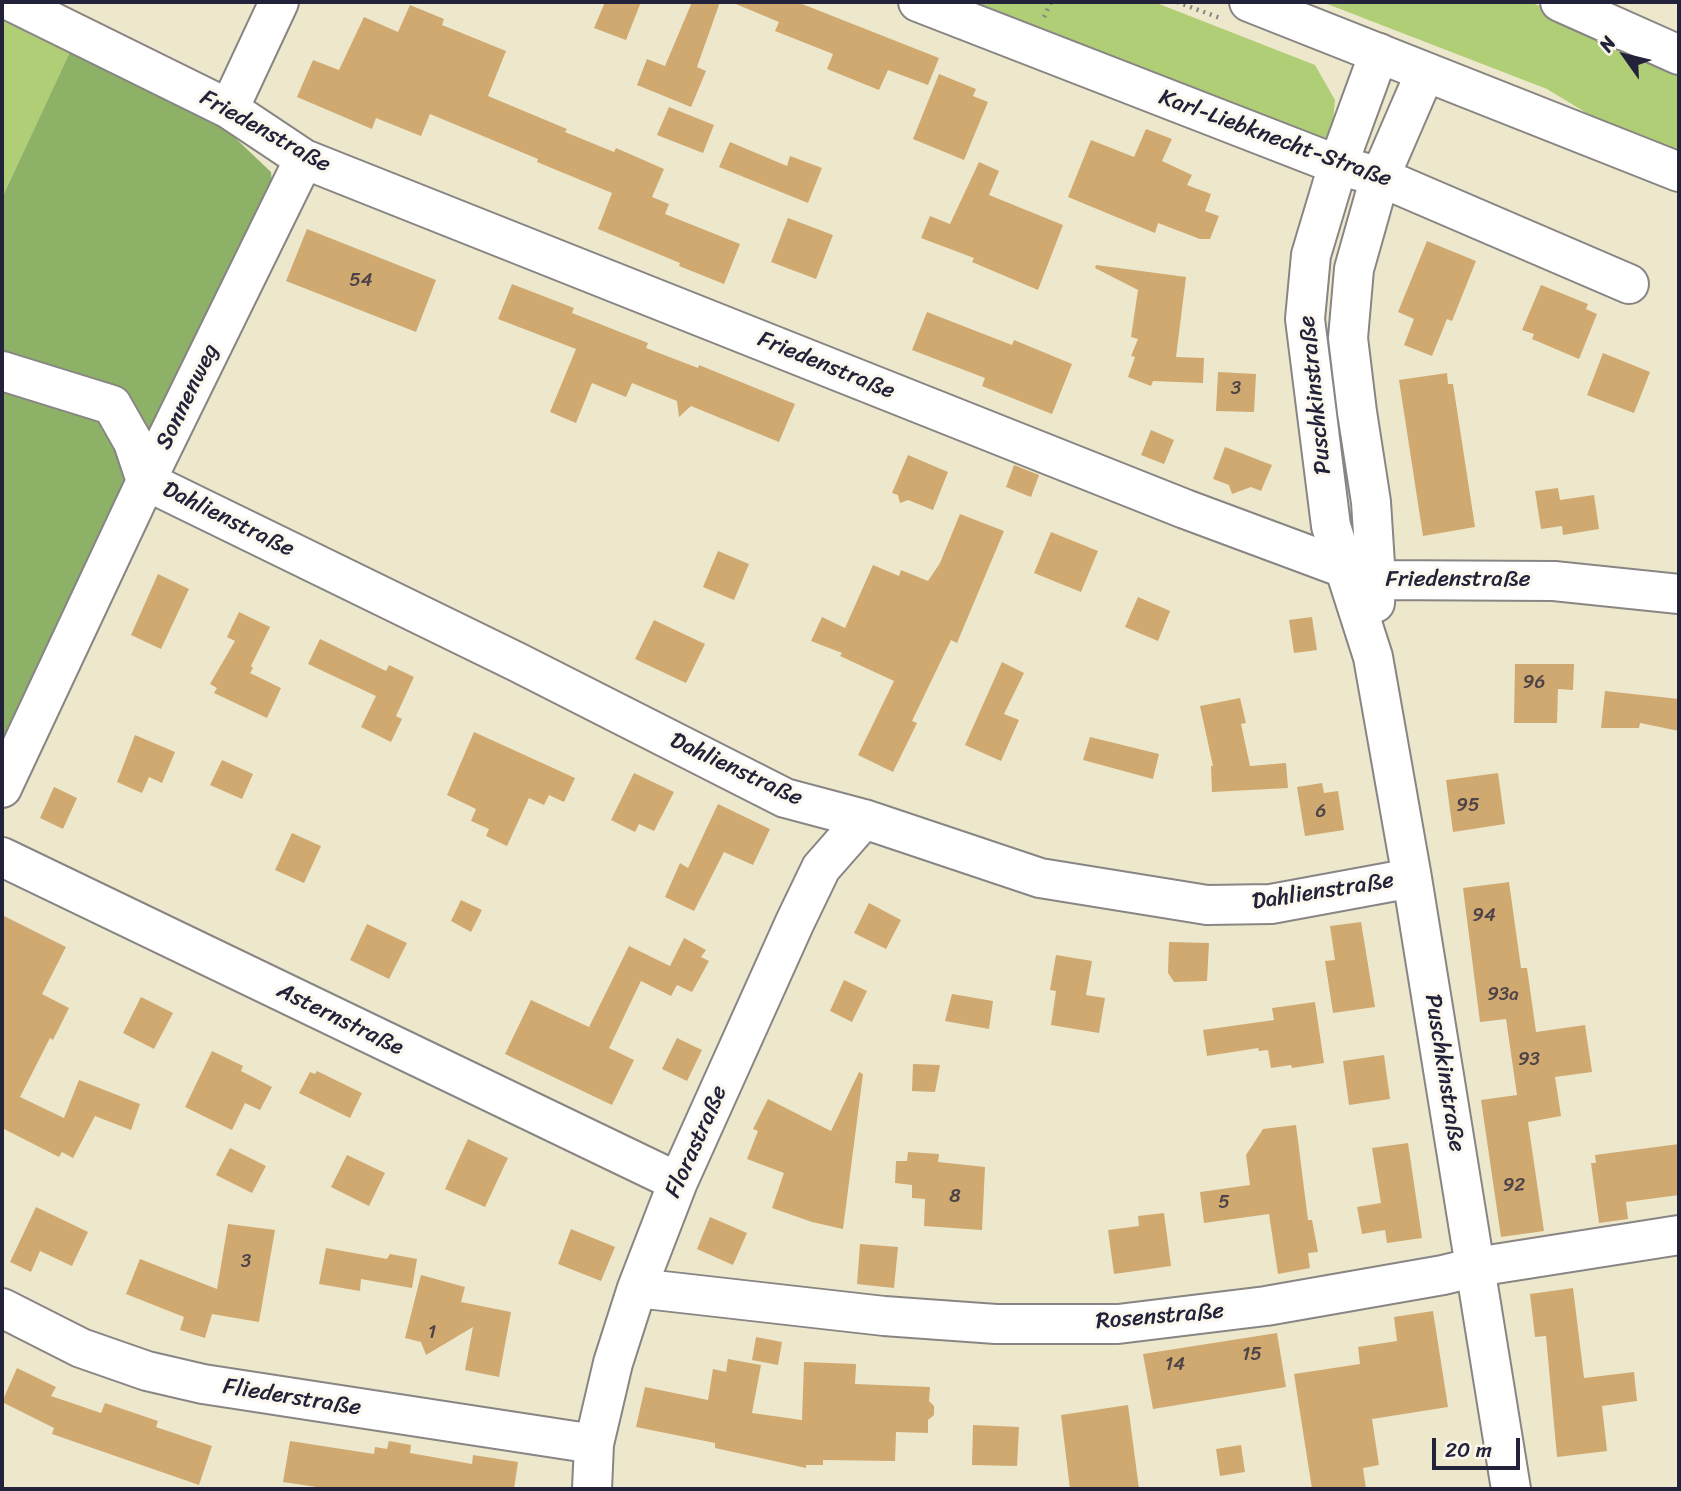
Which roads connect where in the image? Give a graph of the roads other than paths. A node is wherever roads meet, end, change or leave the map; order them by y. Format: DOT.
graph roads {
  1 [pos="12,2"];
  2 [pos="279,2"];
  3 [pos="918,2"];
  4 [pos="1249,2"];
  5 [pos="1560,2"];
  6 [pos="1379,53"];
  7 [pos="1679,55"];
  8 [pos="1425,73"];
  9 [pos="229,109"];
  10 [pos="304,159"];
  11 [pos="1338,165"];
  12 [pos="1679,172"];
  13 [pos="1380,177"];
  14 [pos="1629,284"];
  15 [pos="2,371"];
  16 [pos="146,481"];
  17 [pos="1361,574"];
  18 [pos="1679,594"];
  19 [pos="2,788"];
  20 [pos="864,819"];
  21 [pos="2,857"];
  22 [pos="1412,878"];
  23 [pos="678,1182"];
  24 [pos="1679,1235"];
  25 [pos="1476,1267"];
  26 [pos="637,1288"];
  27 [pos="2,1308"];
  28 [pos="594,1444"];
  29 [pos="593,1489"];
  30 [pos="1511,1489"];
  1 -- 9 [label="street, Friedenstraße"];
  2 -- 9 [label="street"];
  3 -- 11 [label="street, Karl-Liebknecht-Straße"];
  4 -- 6 [label="street"];
  5 -- 7 [label="street"];
  6 -- 8 [label="street"];
  6 -- 11 [label="street, Puschkinstraße"];
  8 -- 12 [label="street"];
  8 -- 13 [label="street, Puschkinstraße"];
  9 -- 10 [label="street, Friedenstraße"];
  10 -- 16 [label="street, Sonnenweg"];
  10 -- 17 [label="street, Friedenstraße"];
  11 -- 13 [label="street, Karl-Liebknecht-Straße"];
  11 -- 17 [label="street, Puschkinstraße"];
  13 -- 14 [label="street, Karl-Liebknecht-Straße"];
  13 -- 17 [label="street, Puschkinstraße"];
  15 -- 16 [label="street"];
  16 -- 19 [label="street, Sonnenweg"];
  16 -- 20 [label="street, Dahlienstraße"];
  17 -- 18 [label="street, Friedenstraße"];
  17 -- 22 [label="street, Puschkinstraße"];
  20 -- 22 [label="street, Dahlienstraße"];
  20 -- 23 [label="street, Florastraße"];
  21 -- 23 [label="street, Asternstraße"];
  22 -- 25 [label="street, Puschkinstraße"];
  23 -- 26 [label="street, Florastraße"];
  24 -- 25 [label="street, Rosenstraße"];
  25 -- 26 [label="street, Rosenstraße"];
  25 -- 30 [label="street, Puschkinstraße"];
  26 -- 28 [label="street, Florastraße"];
  27 -- 28 [label="street, Fliederstraße"];
  28 -- 29 [label="street, Florastraße"];
}
